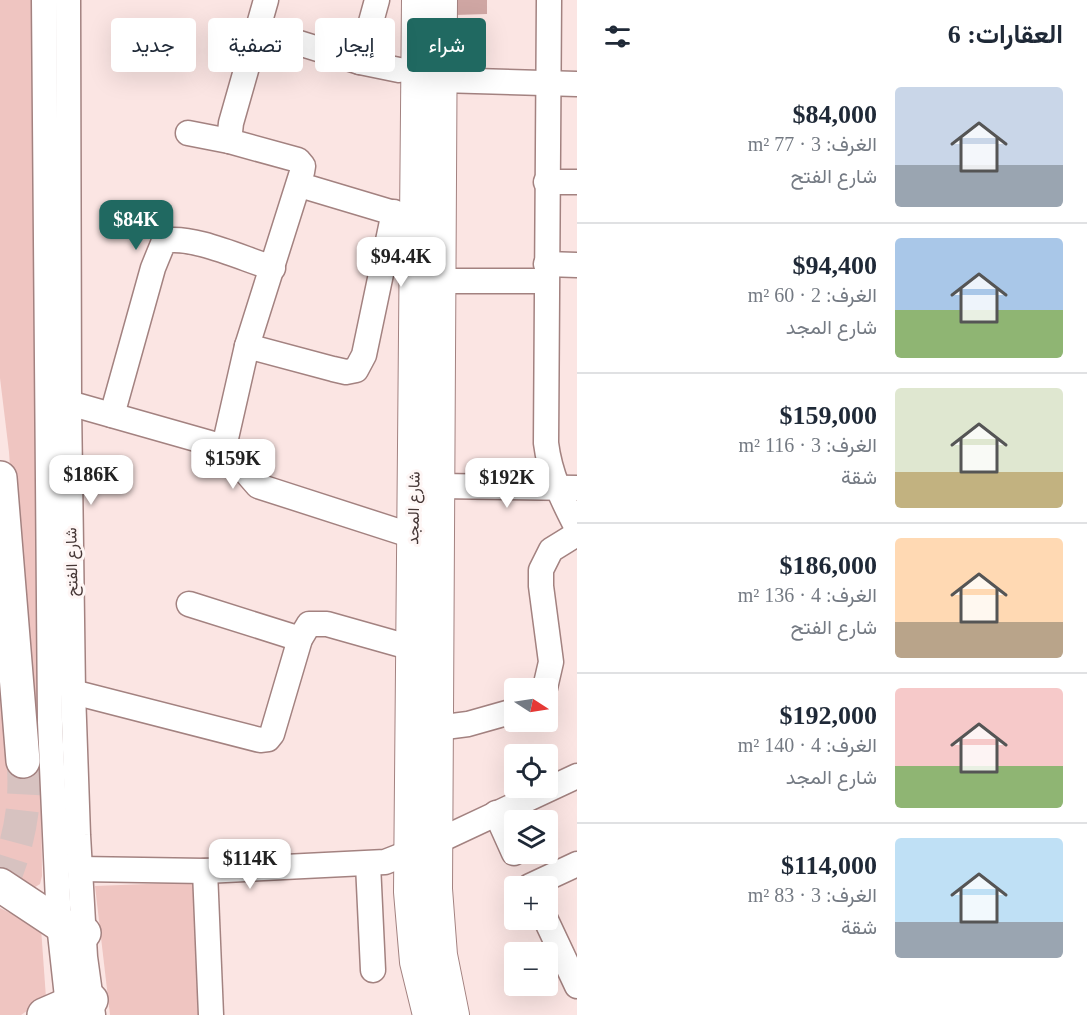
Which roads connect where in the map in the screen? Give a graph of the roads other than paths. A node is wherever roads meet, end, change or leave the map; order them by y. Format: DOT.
graph roads {
  1 [pos="44,0"];
  2 [pos="68,0"];
  3 [pos="266,0"];
  4 [pos="377,0"];
  5 [pos="418,0"];
  6 [pos="441,0"];
  7 [pos="549,0"];
  8 [pos="261,18"];
  9 [pos="372,18"];
  10 [pos="395,69"];
  11 [pos="399,70"];
  12 [pos="245,72"];
  13 [pos="440,80"];
  14 [pos="549,84"];
  15 [pos="577,84"];
  16 [pos="188,133"];
  17 [pos="229,141"];
  18 [pos="546,182"];
  19 [pos="577,182"];
  20 [pos="300,185"];
  21 [pos="405,217"];
  22 [pos="577,265"];
  23 [pos="273,268"];
  24 [pos="546,272"];
  25 [pos="427,281"];
  26 [pos="247,346"];
  27 [pos="69,403"];
  28 [pos="112,415"];
  29 [pos="224,447"];
  30 [pos="0,478"];
  31 [pos="438,486"];
  32 [pos="566,488"];
  33 [pos="577,528"];
  34 [pos="577,534"];
  35 [pos="413,536"];
  36 [pos="189,604"];
  37 [pos="300,639"];
  38 [pos="412,648"];
  39 [pos="547,678"];
  40 [pos="73,692"];
  41 [pos="504,714"];
  42 [pos="437,729"];
  43 [pos="23,761"];
  44 [pos="577,776"];
  45 [pos="496,813"];
  46 [pos="504,830"];
  47 [pos="423,847"];
  48 [pos="369,864"];
  49 [pos="577,864"];
  50 [pos="80,869"];
  51 [pos="205,871"];
  52 [pos="551,876"];
  53 [pos="0,885"];
  54 [pos="71,928"];
  55 [pos="551,930"];
  56 [pos="374,970"];
  57 [pos="577,986"];
  58 [pos="73,1010"];
  59 [pos="211,1015"];
  60 [pos="429,1015"];
  61 [pos="453,1015"];
  1 -- 54 [label="street, شارع الفتح"];
  2 -- 27 [label="street, شارع الفتح"];
  3 -- 8 [label="street"];
  4 -- 9 [label="street"];
  5 -- 21 [label="main road, شارع المجد"];
  6 -- 13 [label="main road, شارع المجد"];
  7 -- 14 [label="street"];
  10 -- 11 [label="street"];
  12 -- 17 [label="street"];
  13 -- 14 [label="street"];
  13 -- 25 [label="main road, شارع المجد"];
  14 -- 15 [label="street"];
  14 -- 18 [label="street"];
  16 -- 17 [label="street"];
  17 -- 20 [label="street"];
  18 -- 19 [label="street"];
  18 -- 24 [label="street"];
  20 -- 21 [label="street"];
  20 -- 23 [label="street"];
  21 -- 25 [label="main road, شارع المجد"];
  21 -- 26 [label="street"];
  22 -- 24 [label="street"];
  23 -- 26 [label="street"];
  23 -- 28 [label="street"];
  24 -- 25 [label="street"];
  24 -- 32 [label="street"];
  25 -- 31 [label="main road, شارع المجد"];
  25 -- 35 [label="main road, شارع المجد"];
  26 -- 29 [label="street"];
  27 -- 28 [label="street"];
  27 -- 40 [label="street, شارع الفتح"];
  28 -- 29 [label="street"];
  29 -- 35 [label="street"];
  30 -- 43 [label="highway"];
  31 -- 32 [label="street"];
  31 -- 42 [label="main road, شارع المجد"];
  32 -- 33 [label="street"];
  34 -- 39 [label="street"];
  35 -- 38 [label="main road, شارع المجد"];
  36 -- 37 [label="street"];
  37 -- 38 [label="street"];
  37 -- 40 [label="street"];
  38 -- 47 [label="main road, شارع المجد"];
  40 -- 50 [label="street, شارع الفتح"];
  41 -- 42 [label="street"];
  42 -- 47 [label="main road, شارع المجد"];
  44 -- 45 [label="street"];
  45 -- 46 [label="street"];
  45 -- 47 [label="street"];
  47 -- 48 [label="street"];
  47 -- 60 [label="main road, شارع المجد"];
  47 -- 61 [label="main road, شارع المجد"];
  48 -- 51 [label="street"];
  48 -- 56 [label="street"];
  49 -- 52 [label="street"];
  50 -- 51 [label="street"];
  50 -- 54 [label="street, شارع الفتح"];
  51 -- 59 [label="street"];
  53 -- 54 [label="highway"];
  54 -- 58 [label="street, شارع الفتح"];
  55 -- 57 [label="street"];
}
